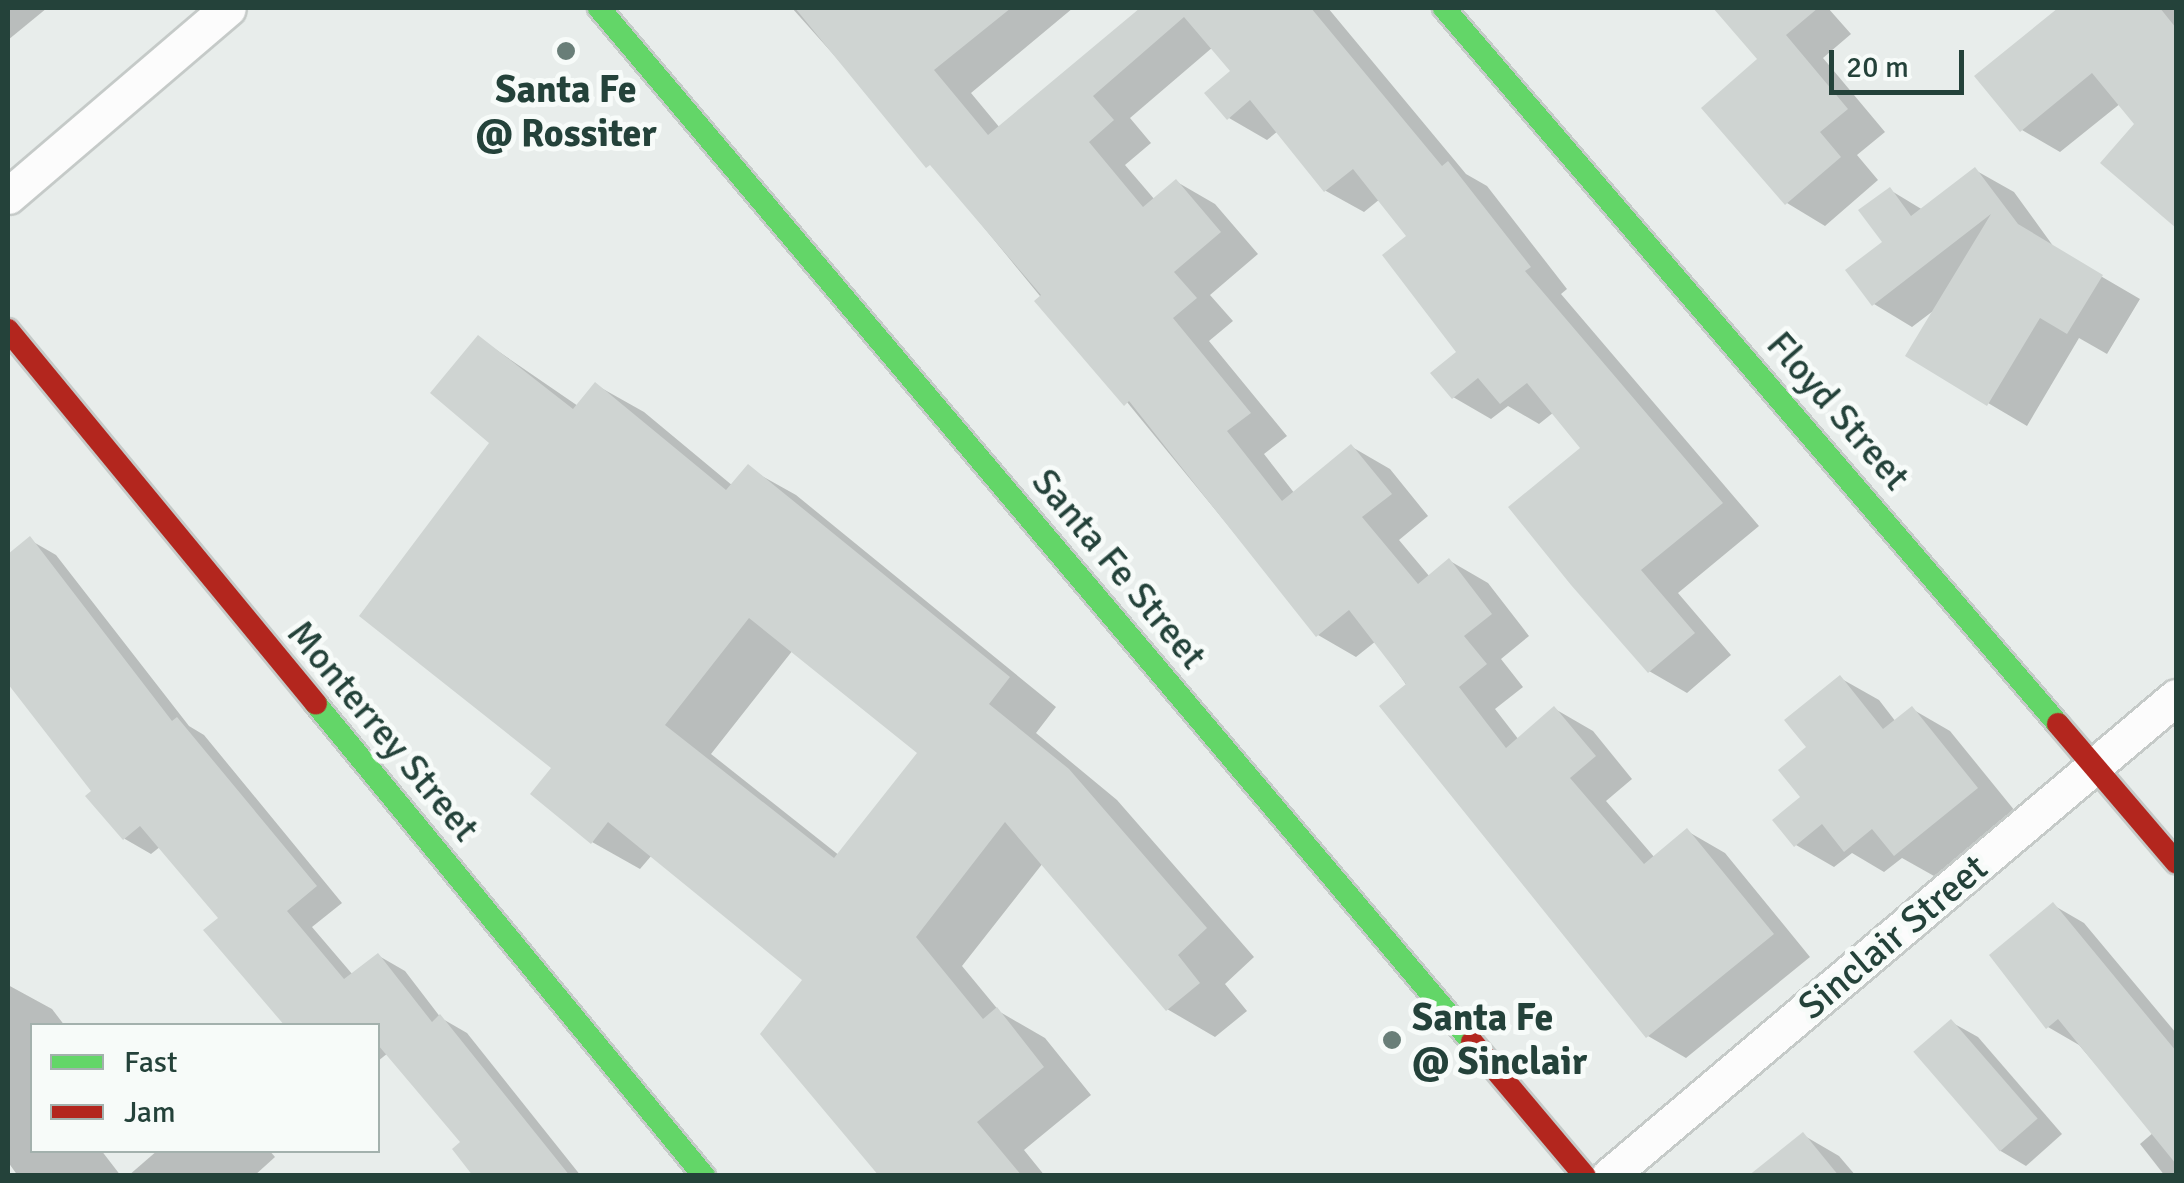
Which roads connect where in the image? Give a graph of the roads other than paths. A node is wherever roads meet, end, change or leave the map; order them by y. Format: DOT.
graph roads {
  1 [pos="228,8"];
  2 [pos="600,8"];
  3 [pos="1444,8"];
  4 [pos="8,196"];
  5 [pos="8,330"];
  6 [pos="2176,696"];
  7 [pos="2097,766"];
  8 [pos="2176,862"];
  9 [pos="704,1176"];
  10 [pos="1585,1176"];
  11 [pos="1609,1176"];
  1 -- 4 [label="street"];
  2 -- 10 [label="street, Santa Fe Street"];
  3 -- 7 [label="street, Floyd Street"];
  5 -- 9 [label="street, Monterrey Street"];
  6 -- 7 [label="street, Sinclair Street"];
  7 -- 8 [label="street, Floyd Street"];
  7 -- 11 [label="street, Sinclair Street"];
}
